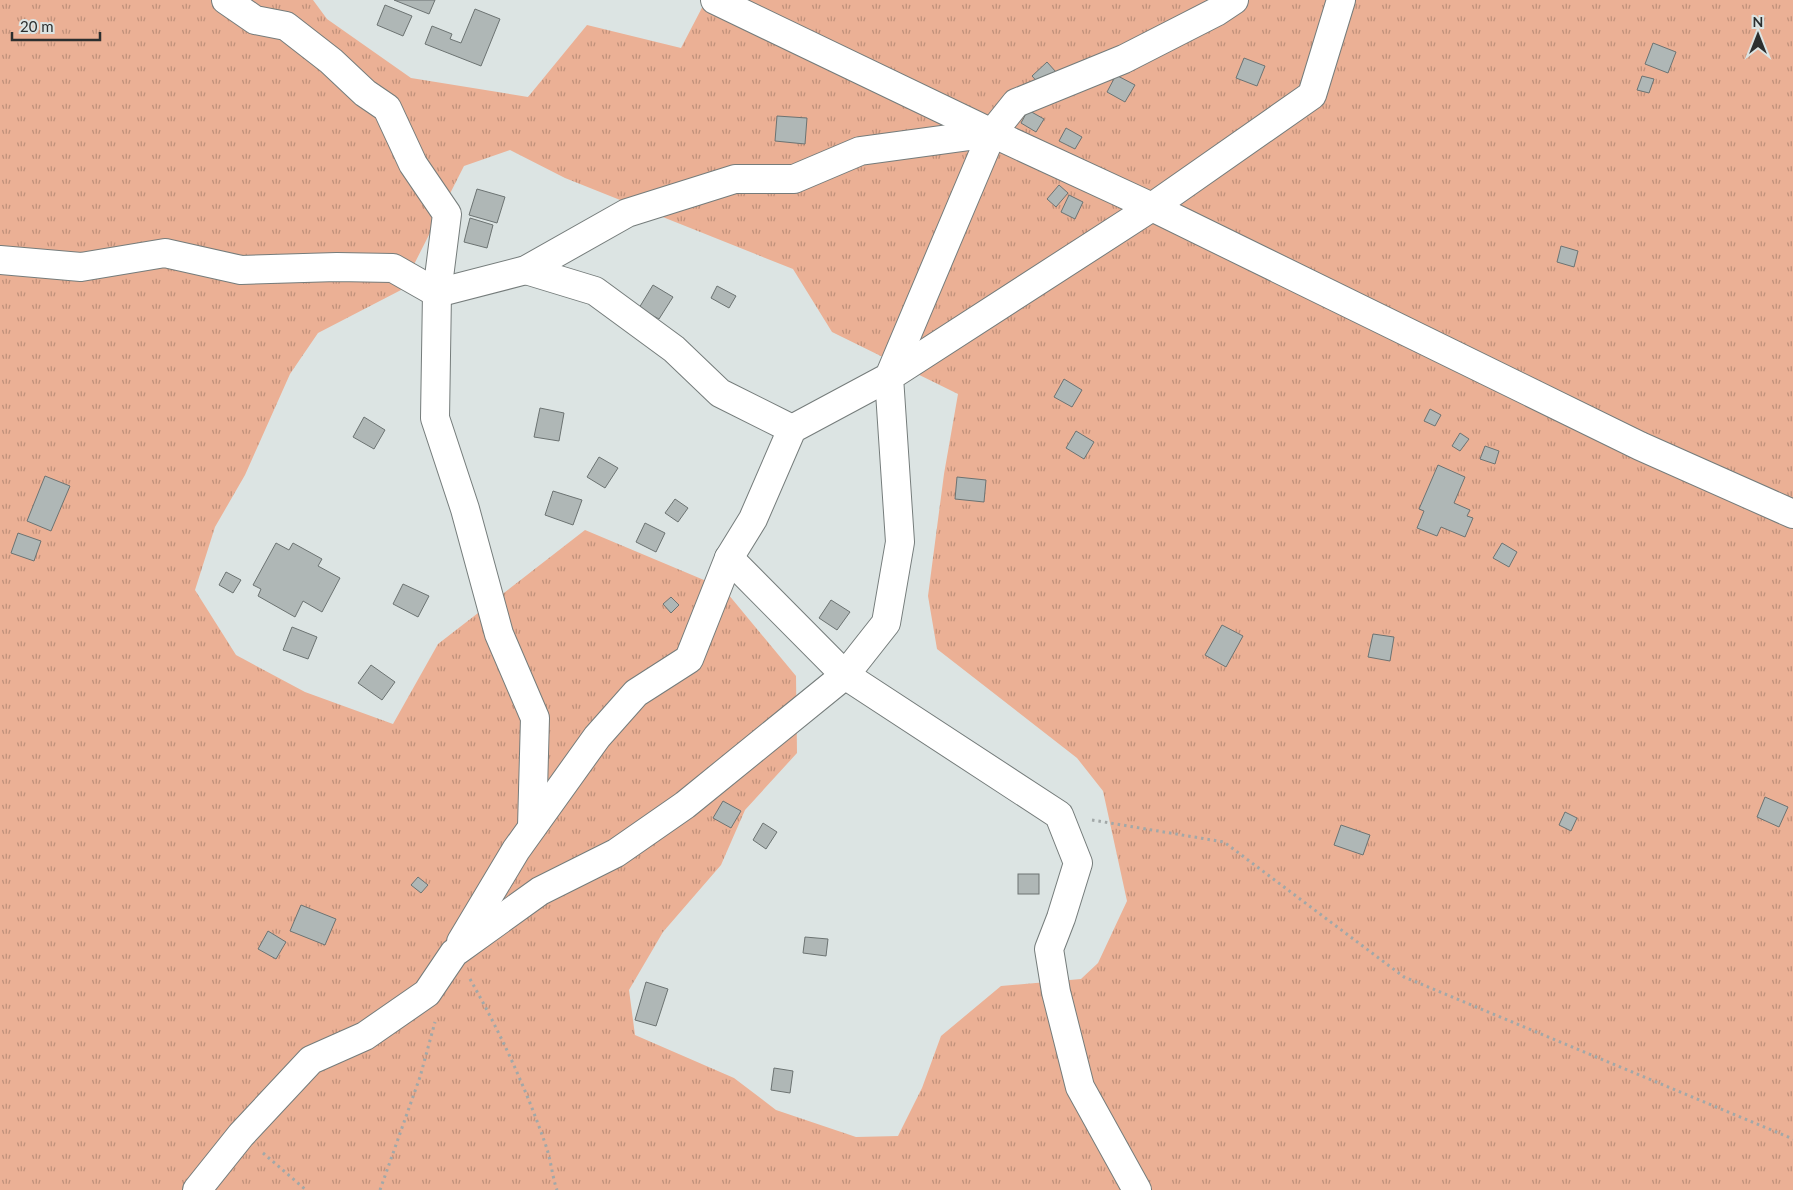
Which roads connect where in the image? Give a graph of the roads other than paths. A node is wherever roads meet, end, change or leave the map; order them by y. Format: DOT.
graph roads {
  1 [pos="226,0"];
  2 [pos="715,0"];
  3 [pos="1234,0"];
  4 [pos="1341,0"];
  5 [pos="992,133"];
  6 [pos="1152,207"];
  7 [pos="0,260"];
  8 [pos="526,270"];
  9 [pos="437,293"];
  10 [pos="889,377"];
  11 [pos="792,429"];
  12 [pos="1793,514"];
  13 [pos="729,558"];
  14 [pos="845,675"];
  15 [pos="532,827"];
  16 [pos="454,953"];
  17 [pos="197,1190"];
  18 [pos="1137,1190"];
  1 -- 9 [label="street"];
  2 -- 5 [label="street"];
  3 -- 5 [label="street"];
  4 -- 6 [label="street"];
  5 -- 6 [label="street"];
  5 -- 8 [label="street"];
  5 -- 10 [label="street"];
  6 -- 10 [label="street"];
  6 -- 12 [label="street"];
  7 -- 9 [label="street"];
  8 -- 9 [label="street"];
  8 -- 11 [label="street"];
  9 -- 15 [label="street"];
  10 -- 11 [label="street"];
  10 -- 14 [label="street"];
  11 -- 13 [label="street"];
  13 -- 14 [label="street"];
  13 -- 15 [label="street"];
  14 -- 16 [label="street"];
  14 -- 18 [label="street"];
  15 -- 16 [label="street"];
  16 -- 17 [label="street"];
}
